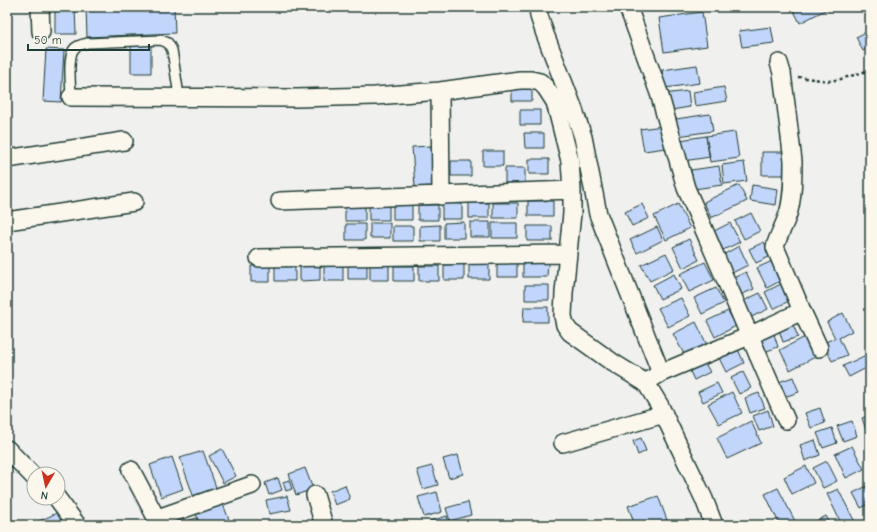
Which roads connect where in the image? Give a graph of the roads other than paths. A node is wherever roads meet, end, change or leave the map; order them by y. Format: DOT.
graph roads {
  1 [pos="40,7"];
  2 [pos="538,7"];
  3 [pos="628,7"];
  4 [pos="40,32"];
  5 [pos="781,68"];
  6 [pos="440,91"];
  7 [pos="179,96"];
  8 [pos="72,97"];
  9 [pos="124,141"];
  10 [pos="7,159"];
  11 [pos="572,190"];
  12 [pos="441,196"];
  13 [pos="134,202"];
  14 [pos="280,202"];
  15 [pos="7,221"];
  16 [pos="568,254"];
  17 [pos="259,258"];
  18 [pos="802,311"];
  19 [pos="749,336"];
  20 [pos="819,348"];
  21 [pos="661,373"];
  22 [pos="646,383"];
  23 [pos="664,414"];
  24 [pos="786,420"];
  25 [pos="563,443"];
  26 [pos="7,449"];
  27 [pos="26,469"];
  28 [pos="131,470"];
  29 [pos="252,485"];
  30 [pos="315,495"];
  31 [pos="63,506"];
  32 [pos="159,522"];
  33 [pos="77,525"];
  34 [pos="324,525"];
  35 [pos="714,525"];
  1 -- 4 [label="street"];
  2 -- 21 [label="street"];
  3 -- 19 [label="street"];
  5 -- 18 [label="street"];
  6 -- 7 [label="street"];
  6 -- 11 [label="street"];
  6 -- 12 [label="street"];
  7 -- 8 [label="street"];
  7 -- 8 [label="lane"];
  9 -- 10 [label="street"];
  11 -- 12 [label="street"];
  11 -- 16 [label="street"];
  12 -- 14 [label="street"];
  13 -- 15 [label="street"];
  16 -- 17 [label="street"];
  16 -- 22 [label="street"];
  18 -- 19 [label="street"];
  18 -- 20 [label="street"];
  19 -- 21 [label="street"];
  19 -- 24 [label="street"];
  21 -- 22 [label="street"];
  22 -- 23 [label="street"];
  23 -- 25 [label="street"];
  23 -- 35 [label="street"];
  26 -- 27 [label="street"];
  28 -- 32 [label="street"];
  29 -- 32 [label="street"];
  30 -- 34 [label="street"];
  31 -- 33 [label="street"];
}
